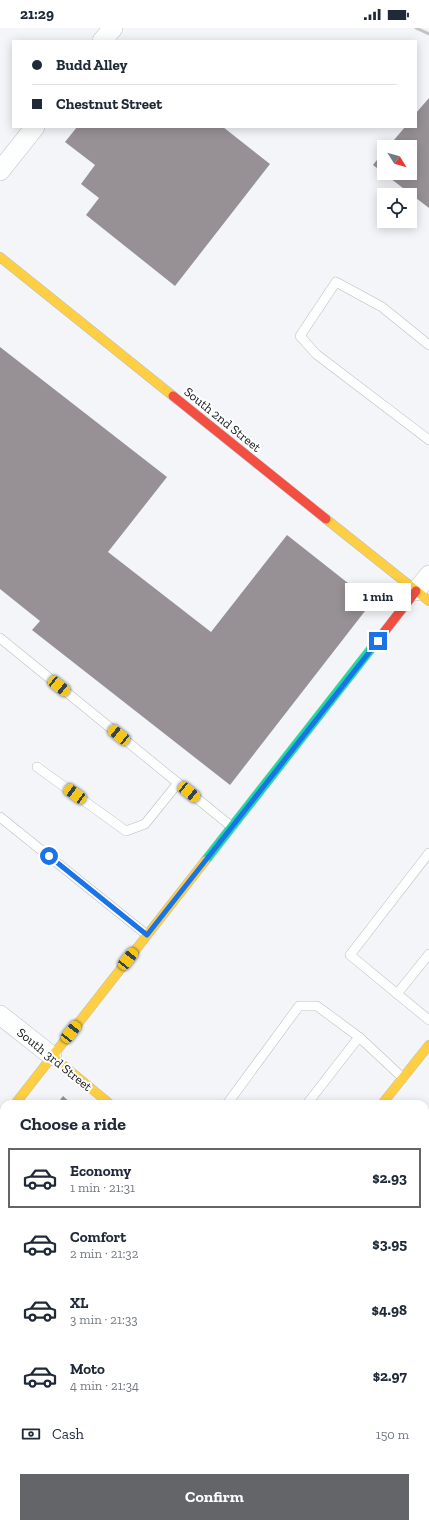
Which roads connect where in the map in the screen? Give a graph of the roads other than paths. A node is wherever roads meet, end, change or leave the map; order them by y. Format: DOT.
graph roads {
  1 [pos="113,28"];
  2 [pos="103,40"];
  3 [pos="34,128"];
  4 [pos="0,171"];
  5 [pos="0,257"];
  6 [pos="429,345"];
  7 [pos="429,440"];
  8 [pos="429,575"];
  9 [pos="423,596"];
  10 [pos="0,638"];
  11 [pos="37,767"];
  12 [pos="178,783"];
  13 [pos="0,817"];
  14 [pos="232,827"];
  15 [pos="429,853"];
  16 [pos="147,935"];
  17 [pos="429,954"];
  18 [pos="398,994"];
  19 [pos="0,1015"];
  20 [pos="429,1020"];
  21 [pos="359,1037"];
  22 [pos="429,1045"];
  23 [pos="52,1056"];
  24 [pos="403,1078"];
  25 [pos="18,1100"];
  26 [pos="105,1100"];
  27 [pos="230,1100"];
  28 [pos="310,1100"];
  29 [pos="385,1100"];
  1 -- 2 [label="street"];
  3 -- 4 [label="street"];
  5 -- 9 [label="street, South 2nd Street"];
  6 -- 7 [label="lane"];
  8 -- 9 [label="street"];
  9 -- 14 [label="street"];
  10 -- 12 [label="lane"];
  11 -- 12 [label="lane"];
  12 -- 14 [label="lane"];
  13 -- 16 [label="lane"];
  14 -- 16 [label="street"];
  15 -- 18 [label="lane"];
  16 -- 23 [label="street"];
  17 -- 18 [label="lane"];
  18 -- 20 [label="lane"];
  19 -- 23 [label="street, South 3rd Street"];
  21 -- 24 [label="lane"];
  21 -- 27 [label="lane"];
  21 -- 28 [label="lane"];
  22 -- 24 [label="street"];
  23 -- 25 [label="street"];
  23 -- 26 [label="street, South 3rd Street"];
  24 -- 29 [label="street"];
}
